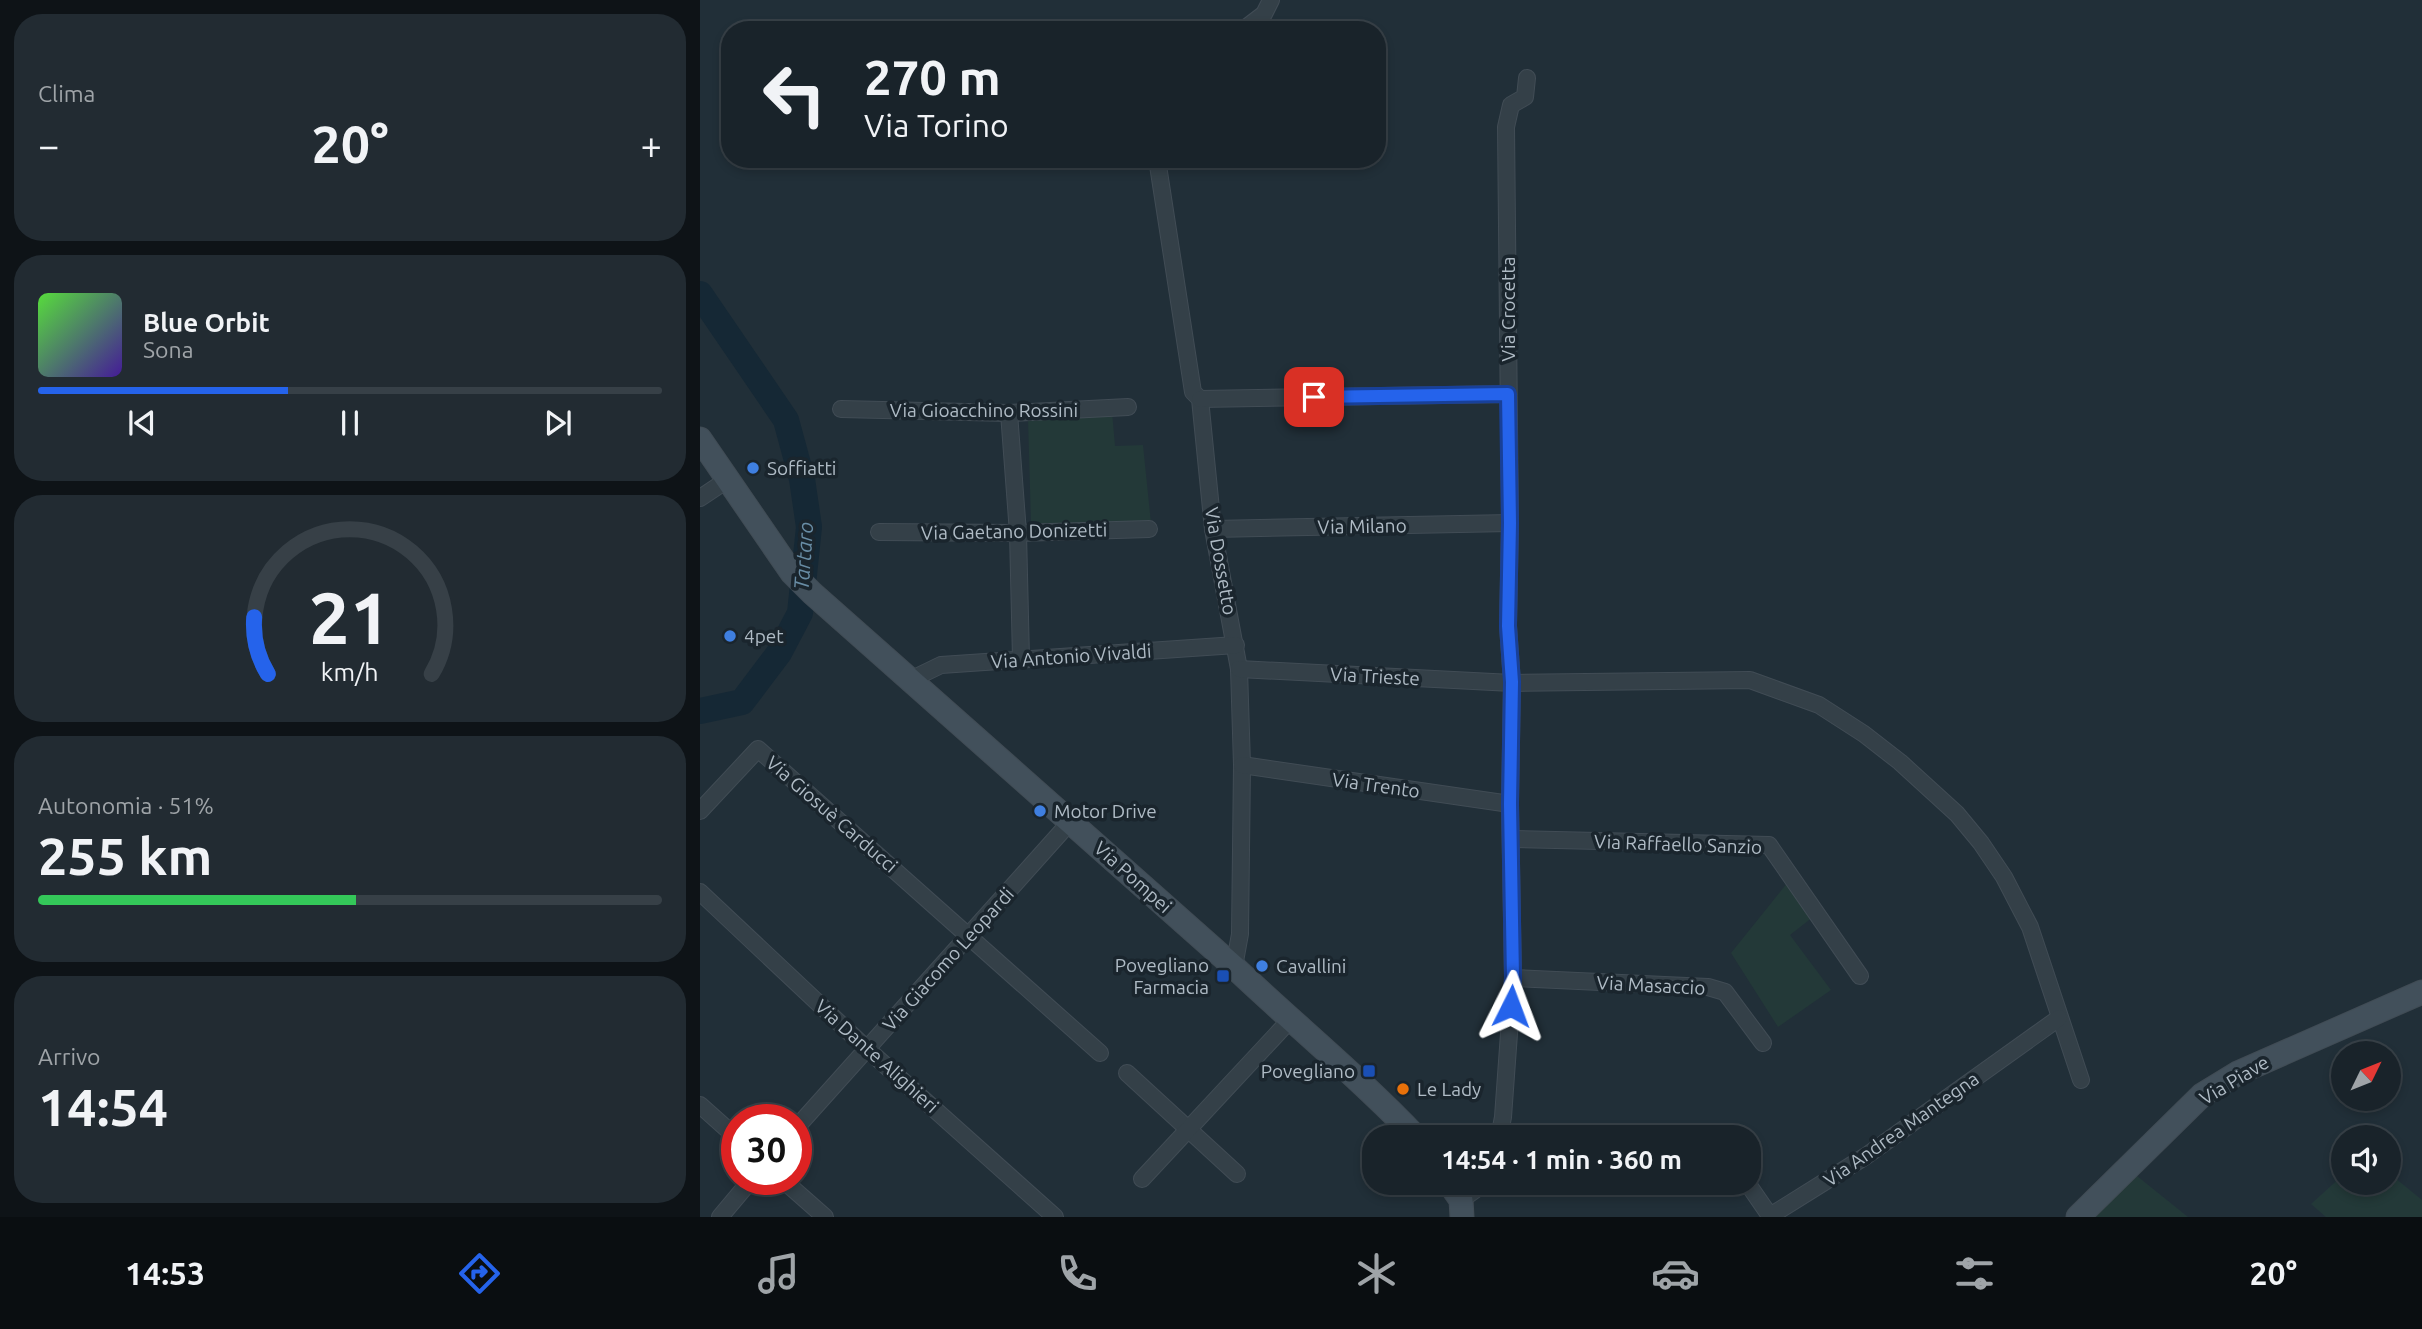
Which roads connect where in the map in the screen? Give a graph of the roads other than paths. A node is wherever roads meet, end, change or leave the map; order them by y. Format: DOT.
graph roads {
  1 [pos="1271,0"];
  2 [pos="1255,21"];
  3 [pos="1527,78"];
  4 [pos="1158,168"];
  5 [pos="1508,394"];
  6 [pos="1200,399"];
  7 [pos="1128,407"];
  8 [pos="841,409"];
  9 [pos="1009,414"];
  10 [pos="700,439"];
  11 [pos="727,480"];
  12 [pos="700,498"];
  13 [pos="1510,523"];
  14 [pos="1149,529"];
  15 [pos="1213,529"];
  16 [pos="879,532"];
  17 [pos="1018,533"];
  18 [pos="1236,645"];
  19 [pos="1021,659"];
  20 [pos="1239,669"];
  21 [pos="910,680"];
  22 [pos="1512,682"];
  23 [pos="1242,765"];
  24 [pos="1510,804"];
  25 [pos="700,811"];
  26 [pos="1071,821"];
  27 [pos="1512,839"];
  28 [pos="700,892"];
  29 [pos="969,936"];
  30 [pos="1234,967"];
  31 [pos="1860,976"];
  32 [pos="1513,978"];
  33 [pos="2422,992"];
  34 [pos="2059,1018"];
  35 [pos="1290,1020"];
  36 [pos="1763,1042"];
  37 [pos="867,1049"];
  38 [pos="1100,1053"];
  39 [pos="1127,1073"];
  40 [pos="2081,1080"];
  41 [pos="700,1105"];
  42 [pos="812,1110"];
  43 [pos="721,1124"];
  44 [pos="1404,1125"];
  45 [pos="1501,1125"];
  46 [pos="1188,1129"];
  47 [pos="1237,1174"];
  48 [pos="1142,1179"];
  49 [pos="738,1195"];
  50 [pos="800,1195"];
  51 [pos="1756,1195"];
  52 [pos="720,1217"];
  53 [pos="825,1217"];
  54 [pos="1055,1217"];
  55 [pos="2078,1217"];
  1 -- 2 [label="street"];
  3 -- 5 [label="street, Via Crocetta"];
  4 -- 6 [label="street, Via Dossetto"];
  5 -- 6 [label="street"];
  5 -- 13 [label="street, Via Crocetta"];
  6 -- 15 [label="street, Via Dossetto"];
  7 -- 9 [label="street, Via Gioacchino Rossini"];
  8 -- 9 [label="street, Via Gioacchino Rossini"];
  9 -- 17 [label="street"];
  10 -- 11 [label="street, Via Pompei"];
  11 -- 12 [label="street"];
  11 -- 21 [label="street, Via Pompei"];
  13 -- 15 [label="street, Via Milano"];
  13 -- 22 [label="street, Via Crocetta"];
  14 -- 17 [label="street, Via Gaetano Donizetti"];
  15 -- 18 [label="street, Via Dossetto"];
  16 -- 17 [label="street, Via Gaetano Donizetti"];
  17 -- 19 [label="street"];
  18 -- 19 [label="street, Via Antonio Vivaldi"];
  18 -- 20 [label="street, Via Dossetto"];
  19 -- 21 [label="street, Via Antonio Vivaldi"];
  20 -- 22 [label="street, Via Trieste"];
  20 -- 23 [label="street, Via Dossetto"];
  21 -- 26 [label="street, Via Pompei"];
  22 -- 24 [label="street, Via Crocetta"];
  22 -- 34 [label="street, Via Trieste"];
  23 -- 24 [label="street, Via Trento"];
  23 -- 30 [label="street, Via Dossetto"];
  24 -- 27 [label="street, Via Crocetta"];
  25 -- 29 [label="street, Via Giosuè Carducci"];
  26 -- 29 [label="street, Via Giacomo Leopardi"];
  26 -- 30 [label="street, Via Pompei"];
  27 -- 31 [label="street, Via Raffaello Sanzio"];
  27 -- 32 [label="street, Via Crocetta"];
  28 -- 37 [label="street, Via Dante Alighieri"];
  29 -- 37 [label="street, Via Giacomo Leopardi"];
  29 -- 38 [label="street"];
  30 -- 35 [label="street, Via Pompei"];
  32 -- 36 [label="street, Via Masaccio"];
  32 -- 45 [label="street, Via Crocetta"];
  33 -- 55 [label="street, Via Piave"];
  34 -- 40 [label="street, Via Trieste"];
  34 -- 51 [label="street, Via Andrea Mantegna"];
  35 -- 44 [label="street, Via Pompei"];
  35 -- 46 [label="street"];
  37 -- 42 [label="street, Via Giacomo Leopardi"];
  37 -- 54 [label="street, Via Dante Alighieri"];
  39 -- 46 [label="street"];
  41 -- 43 [label="street"];
  46 -- 47 [label="street"];
  46 -- 48 [label="street"];
  49 -- 52 [label="street"];
  50 -- 53 [label="street"];
}
